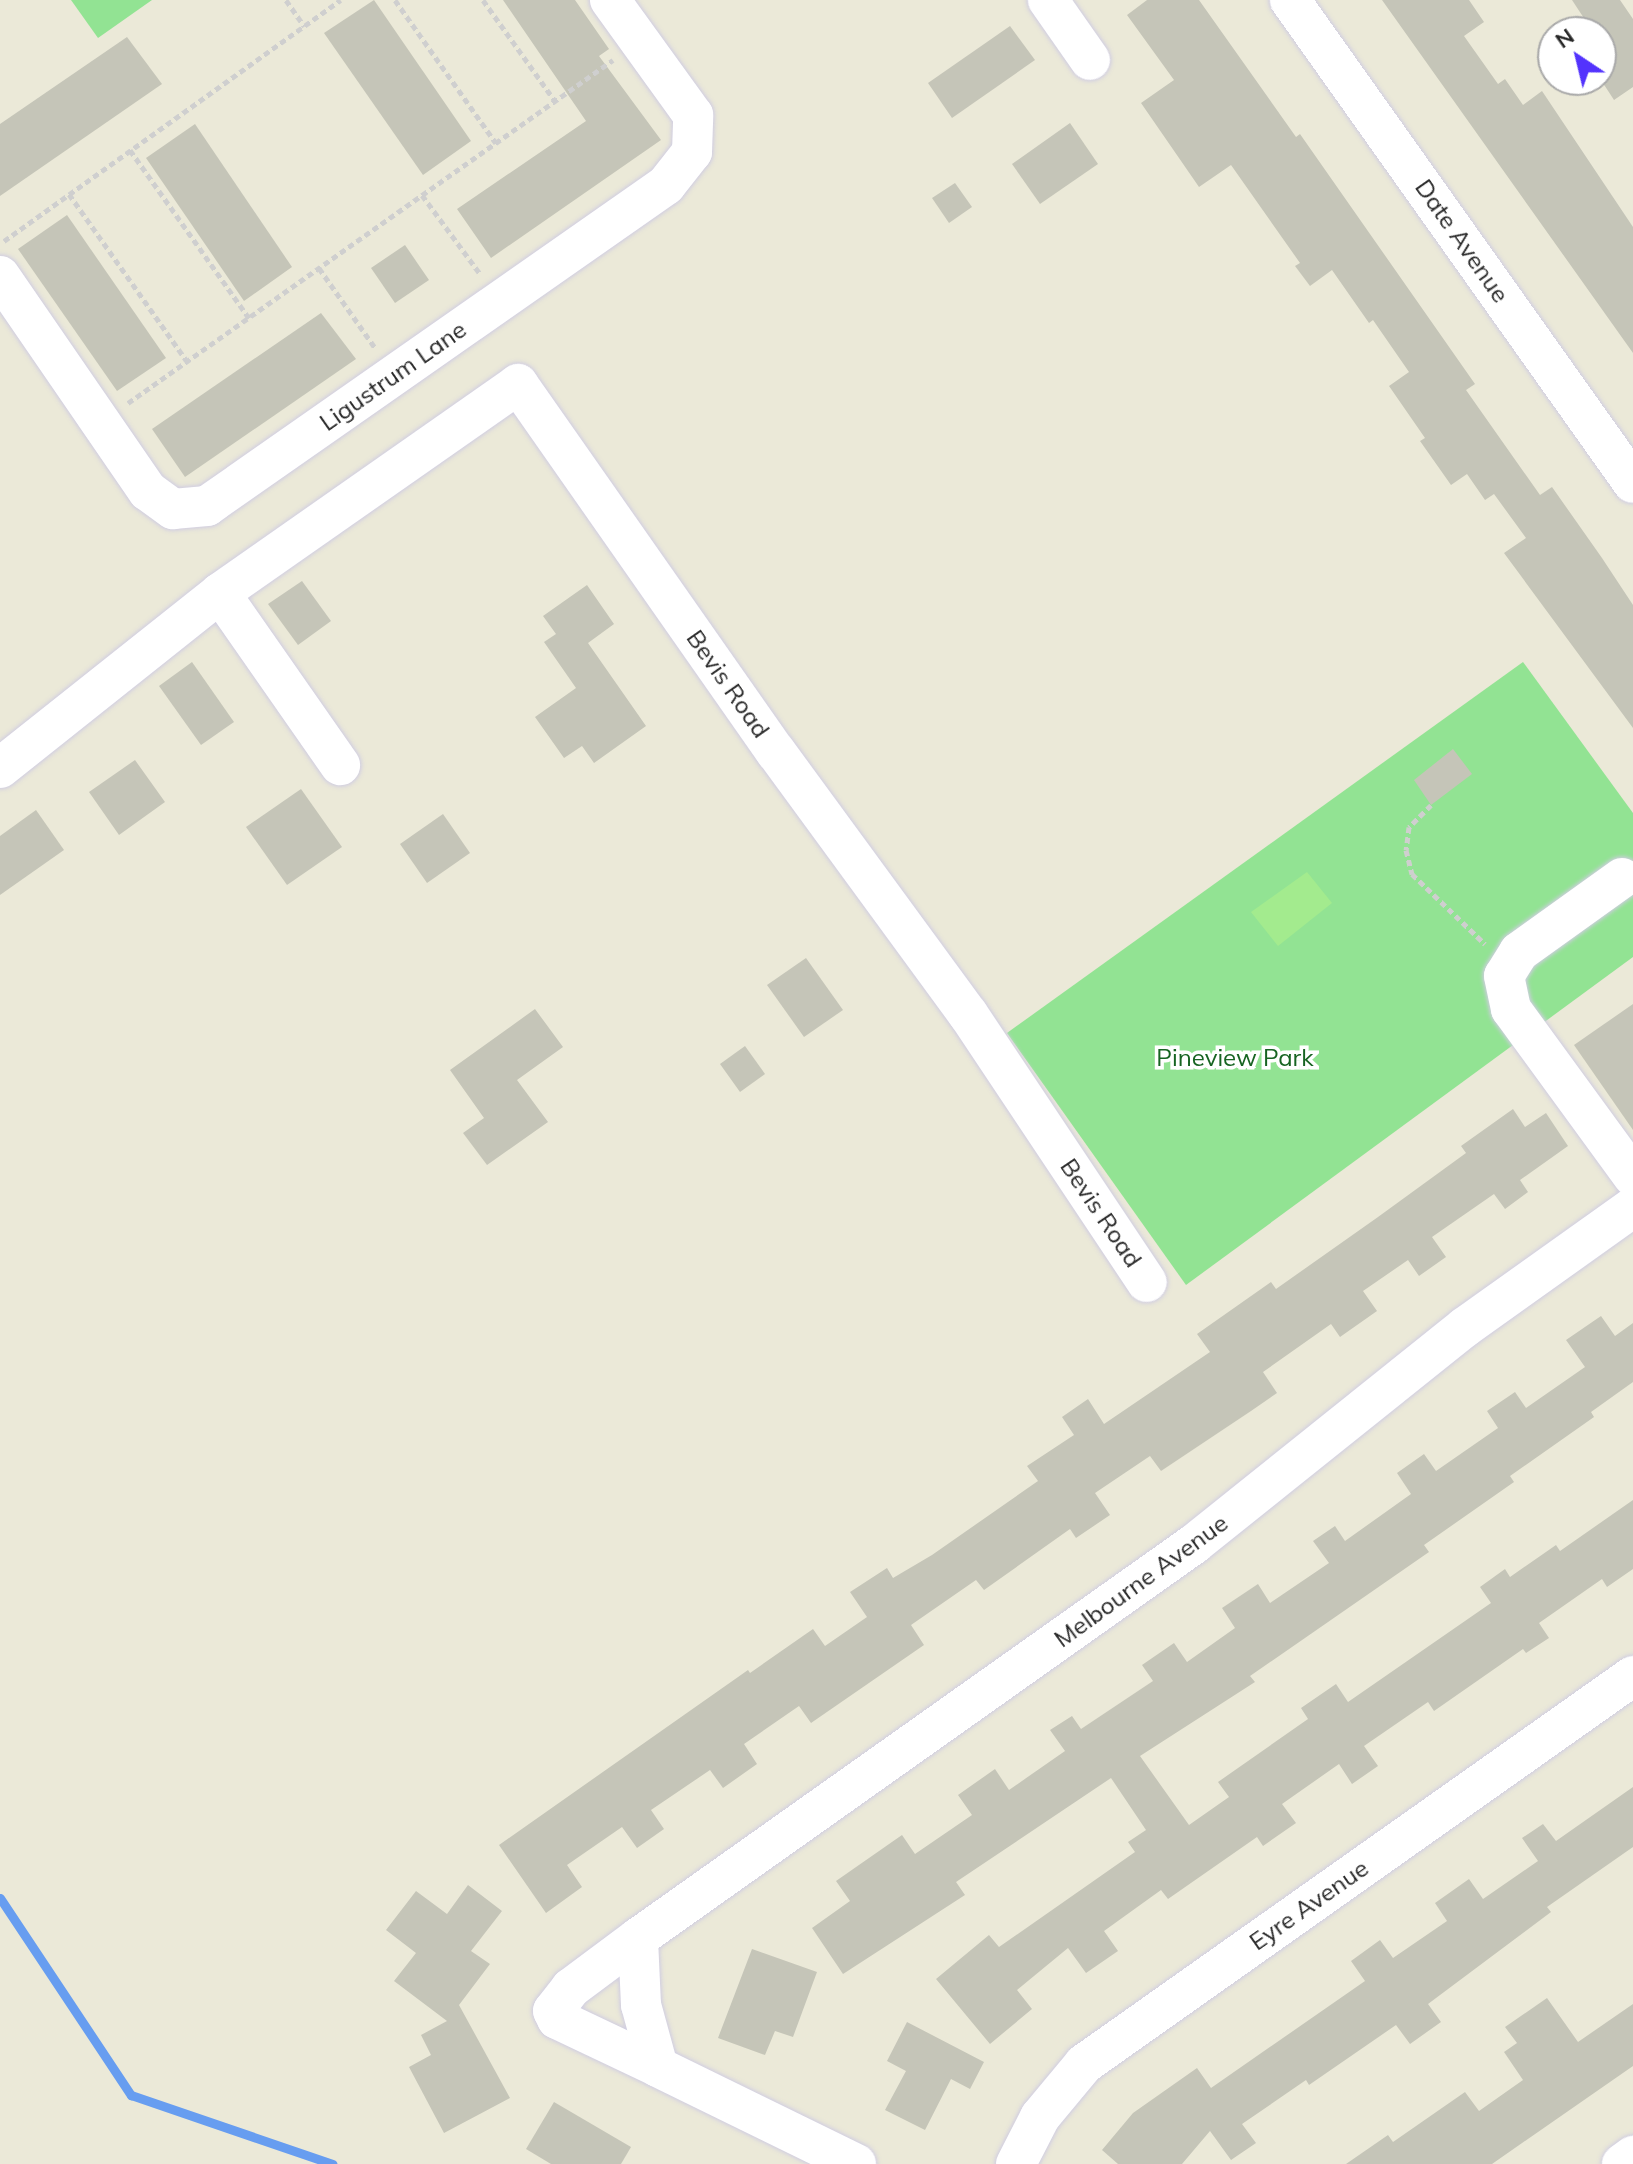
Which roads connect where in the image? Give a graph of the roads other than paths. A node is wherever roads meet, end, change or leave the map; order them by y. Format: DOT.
graph roads {
  1 [pos="610,0"];
  2 [pos="1048,0"];
  3 [pos="1290,0"];
  4 [pos="1090,60"];
  5 [pos="0,276"];
  6 [pos="1633,483"];
  7 [pos="220,593"];
  8 [pos="340,765"];
  9 [pos="0,768"];
  10 [pos="1622,878"];
  11 [pos="1633,1176"];
  12 [pos="1633,1207"];
  13 [pos="1147,1282"];
  14 [pos="1633,1676"];
  15 [pos="638,1938"];
  16 [pos="658,2067"];
  17 [pos="1633,2156"];
  18 [pos="856,2164"];
  19 [pos="1016,2164"];
  20 [pos="1622,2164"];
  1 -- 5 [label="street, Ligustrum Lane"];
  2 -- 4 [label="street"];
  3 -- 6 [label="street, Date Avenue"];
  7 -- 8 [label="street"];
  7 -- 9 [label="street, Bevis Road"];
  7 -- 13 [label="street, Bevis Road"];
  10 -- 11 [label="street"];
  12 -- 15 [label="street, Melbourne Avenue"];
  14 -- 19 [label="street, Eyre Avenue"];
  15 -- 16 [label="street"];
  15 -- 16 [label="street, Melbourne Avenue"];
  16 -- 18 [label="street"];
  17 -- 20 [label="street"];
}
